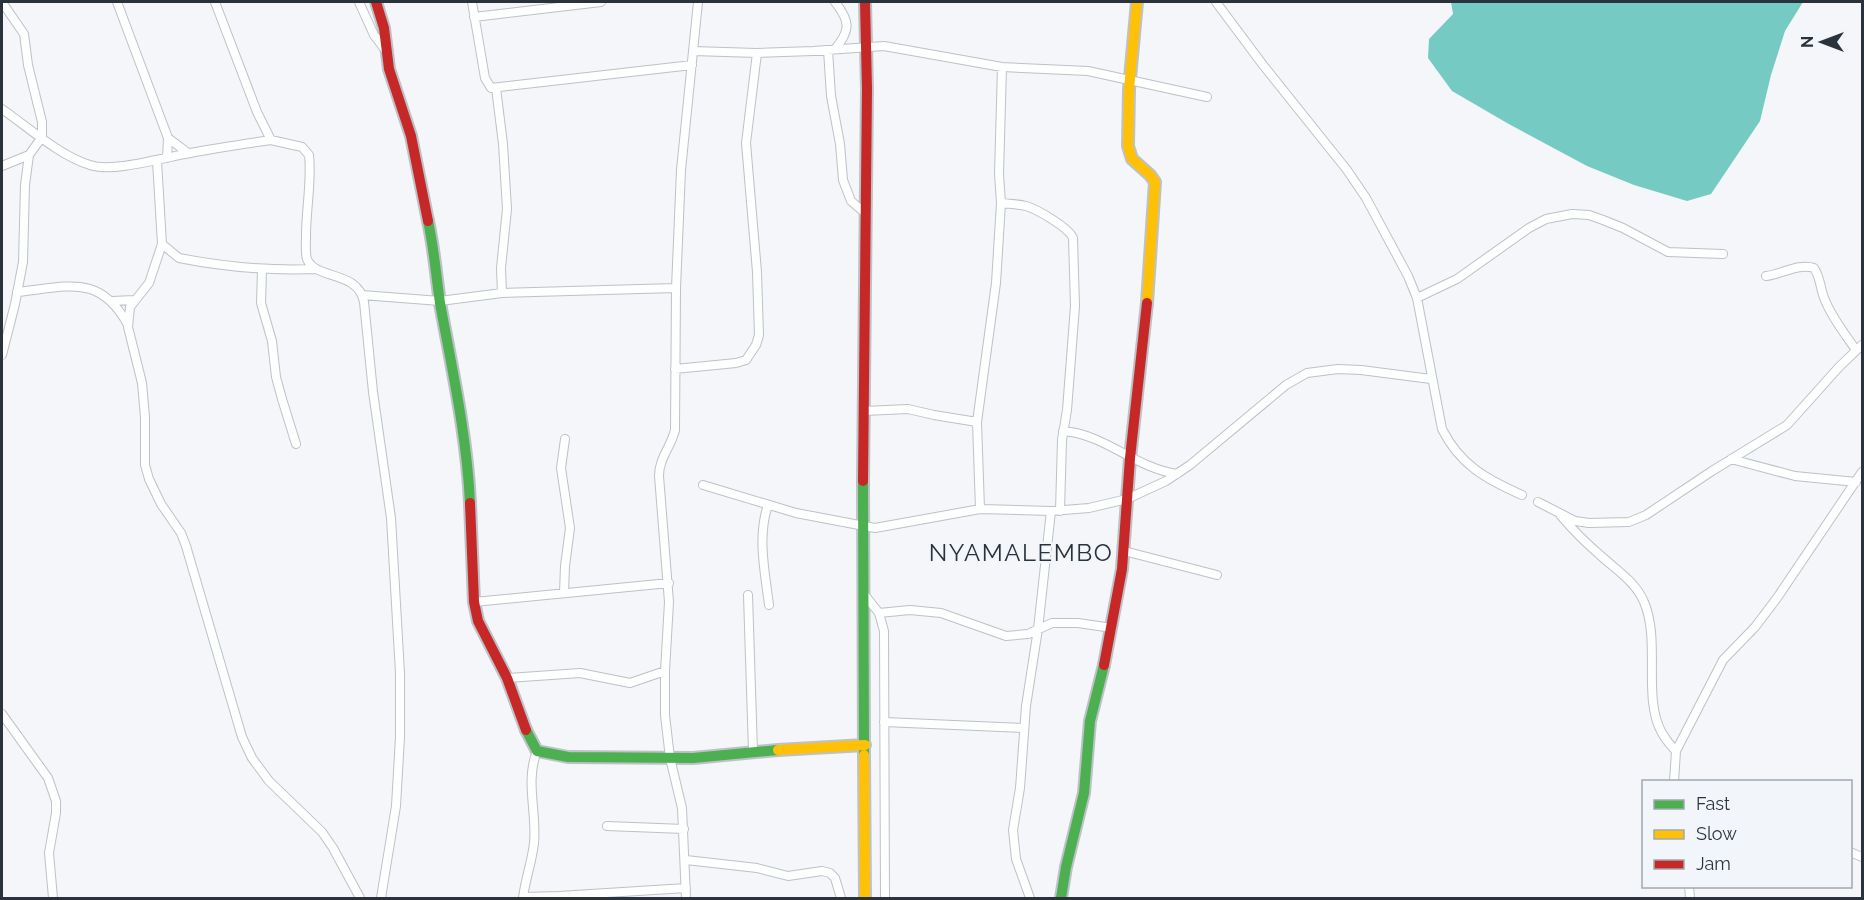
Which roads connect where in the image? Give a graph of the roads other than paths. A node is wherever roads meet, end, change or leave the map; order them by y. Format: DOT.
graph roads {
  1 [pos="2,2"];
  2 [pos="117,2"];
  3 [pos="218,2"];
  4 [pos="359,2"];
  5 [pos="376,2"];
  6 [pos="472,2"];
  7 [pos="601,2"];
  8 [pos="698,2"];
  9 [pos="835,2"];
  10 [pos="865,2"];
  11 [pos="1137,2"];
  12 [pos="1216,2"];
  13 [pos="474,17"];
  14 [pos="867,46"];
  15 [pos="832,50"];
  16 [pos="693,51"];
  17 [pos="387,52"];
  18 [pos="757,53"];
  19 [pos="692,65"];
  20 [pos="1002,67"];
  21 [pos="1128,79"];
  22 [pos="496,88"];
  23 [pos="1208,96"];
  24 [pos="2,109"];
  25 [pos="42,137"];
  26 [pos="168,138"];
  27 [pos="271,140"];
  28 [pos="188,153"];
  29 [pos="29,155"];
  30 [pos="167,158"];
  31 [pos="157,161"];
  32 [pos="2,166"];
  33 [pos="1001,203"];
  34 [pos="865,213"];
  35 [pos="162,244"];
  36 [pos="1723,254"];
  37 [pos="262,270"];
  38 [pos="316,270"];
  39 [pos="1766,276"];
  40 [pos="676,288"];
  41 [pos="17,292"];
  42 [pos="502,293"];
  43 [pos="362,295"];
  44 [pos="1417,298"];
  45 [pos="134,300"];
  46 [pos="112,301"];
  47 [pos="440,301"];
  48 [pos="128,327"];
  49 [pos="1859,348"];
  50 [pos="2,355"];
  51 [pos="675,369"];
  52 [pos="1431,379"];
  53 [pos="864,411"];
  54 [pos="977,422"];
  55 [pos="1063,431"];
  56 [pos="566,438"];
  57 [pos="296,444"];
  58 [pos="1130,458"];
  59 [pos="1731,459"];
  60 [pos="1863,472"];
  61 [pos="1177,474"];
  62 [pos="1856,482"];
  63 [pos="703,485"];
  64 [pos="1522,495"];
  65 [pos="1127,499"];
  66 [pos="1538,502"];
  67 [pos="768,505"];
  68 [pos="980,509"];
  69 [pos="1051,511"];
  70 [pos="1060,511"];
  71 [pos="1560,515"];
  72 [pos="863,527"];
  73 [pos="1124,551"];
  74 [pos="1217,575"];
  75 [pos="669,583"];
  76 [pos="564,593"];
  77 [pos="864,594"];
  78 [pos="748,596"];
  79 [pos="474,602"];
  80 [pos="769,605"];
  81 [pos="879,613"];
  82 [pos="1112,628"];
  83 [pos="1038,629"];
  84 [pos="665,671"];
  85 [pos="507,678"];
  86 [pos="2,714"];
  87 [pos="884,722"];
  88 [pos="1024,728"];
  89 [pos="865,745"];
  90 [pos="537,751"];
  91 [pos="1676,751"];
  92 [pos="753,752"];
  93 [pos="670,758"];
  94 [pos="1674,780"];
  95 [pos="607,826"];
  96 [pos="684,829"];
  97 [pos="686,860"];
  98 [pos="686,888"];
  99 [pos="53,898"];
  100 [pos="360,898"];
  101 [pos="381,898"];
  102 [pos="523,898"];
  103 [pos="686,898"];
  104 [pos="841,898"];
  105 [pos="865,898"];
  106 [pos="885,898"];
  107 [pos="1030,898"];
  108 [pos="1061,898"];
  1 -- 25 [label="street"];
  2 -- 26 [label="street"];
  3 -- 27 [label="street"];
  4 -- 17 [label="street"];
  5 -- 17 [label="street"];
  6 -- 13 [label="street"];
  7 -- 13 [label="street"];
  8 -- 16 [label="street"];
  9 -- 15 [label="street"];
  10 -- 14 [label="street"];
  11 -- 21 [label="street"];
  12 -- 44 [label="street"];
  13 -- 22 [label="street"];
  14 -- 15 [label="street"];
  14 -- 20 [label="street"];
  14 -- 34 [label="street"];
  15 -- 18 [label="street"];
  15 -- 34 [label="street"];
  16 -- 18 [label="street"];
  16 -- 19 [label="street"];
  17 -- 47 [label="street"];
  18 -- 51 [label="street"];
  19 -- 22 [label="street"];
  19 -- 40 [label="street"];
  20 -- 21 [label="street"];
  20 -- 33 [label="street"];
  21 -- 23 [label="street"];
  21 -- 58 [label="street"];
  22 -- 42 [label="street"];
  24 -- 25 [label="street"];
  25 -- 29 [label="street"];
  25 -- 31 [label="street"];
  26 -- 28 [label="street"];
  26 -- 30 [label="street"];
  27 -- 28 [label="street"];
  27 -- 38 [label="street"];
  28 -- 30 [label="street"];
  29 -- 32 [label="street"];
  29 -- 41 [label="street"];
  30 -- 31 [label="street"];
  31 -- 35 [label="street"];
  33 -- 54 [label="street"];
  33 -- 55 [label="street"];
  34 -- 53 [label="street"];
  35 -- 37 [label="street"];
  35 -- 45 [label="street"];
  36 -- 44 [label="street"];
  37 -- 38 [label="street"];
  37 -- 57 [label="street"];
  38 -- 43 [label="street"];
  39 -- 49 [label="street"];
  40 -- 42 [label="street"];
  40 -- 51 [label="street"];
  41 -- 46 [label="street"];
  41 -- 50 [label="street"];
  42 -- 47 [label="street"];
  43 -- 47 [label="street"];
  43 -- 101 [label="street"];
  44 -- 52 [label="street"];
  45 -- 46 [label="street"];
  45 -- 48 [label="street"];
  46 -- 48 [label="street"];
  47 -- 79 [label="street"];
  48 -- 100 [label="street"];
  49 -- 59 [label="street"];
  51 -- 75 [label="street"];
  52 -- 61 [label="street"];
  52 -- 64 [label="street"];
  53 -- 54 [label="street"];
  53 -- 72 [label="street"];
  54 -- 68 [label="street"];
  55 -- 58 [label="street"];
  55 -- 70 [label="street"];
  56 -- 76 [label="street"];
  58 -- 61 [label="street"];
  58 -- 65 [label="street"];
  59 -- 62 [label="street"];
  59 -- 71 [label="street"];
  60 -- 62 [label="street"];
  61 -- 65 [label="street"];
  62 -- 91 [label="street"];
  63 -- 67 [label="street"];
  65 -- 70 [label="street"];
  65 -- 73 [label="street"];
  66 -- 71 [label="street"];
  67 -- 72 [label="street"];
  67 -- 80 [label="street"];
  68 -- 69 [label="street"];
  68 -- 72 [label="street"];
  69 -- 70 [label="street"];
  69 -- 83 [label="street"];
  71 -- 91 [label="street"];
  72 -- 77 [label="street"];
  73 -- 74 [label="street"];
  73 -- 82 [label="street"];
  75 -- 76 [label="street"];
  75 -- 84 [label="street"];
  76 -- 79 [label="street"];
  77 -- 81 [label="street"];
  77 -- 89 [label="street"];
  78 -- 92 [label="street"];
  79 -- 85 [label="street"];
  81 -- 83 [label="street"];
  81 -- 87 [label="street"];
  82 -- 83 [label="street"];
  82 -- 108 [label="street"];
  83 -- 88 [label="street"];
  84 -- 85 [label="street"];
  84 -- 93 [label="street"];
  85 -- 90 [label="street"];
  86 -- 99 [label="street"];
  87 -- 88 [label="street"];
  87 -- 106 [label="street"];
  88 -- 107 [label="street"];
  89 -- 92 [label="street"];
  89 -- 105 [label="street"];
  90 -- 93 [label="street"];
  90 -- 102 [label="street"];
  91 -- 94 [label="street"];
  92 -- 93 [label="street"];
  93 -- 96 [label="street"];
  95 -- 96 [label="street"];
  96 -- 97 [label="street"];
  97 -- 98 [label="street"];
  97 -- 104 [label="street"];
  98 -- 102 [label="street"];
  98 -- 103 [label="street"];
}
